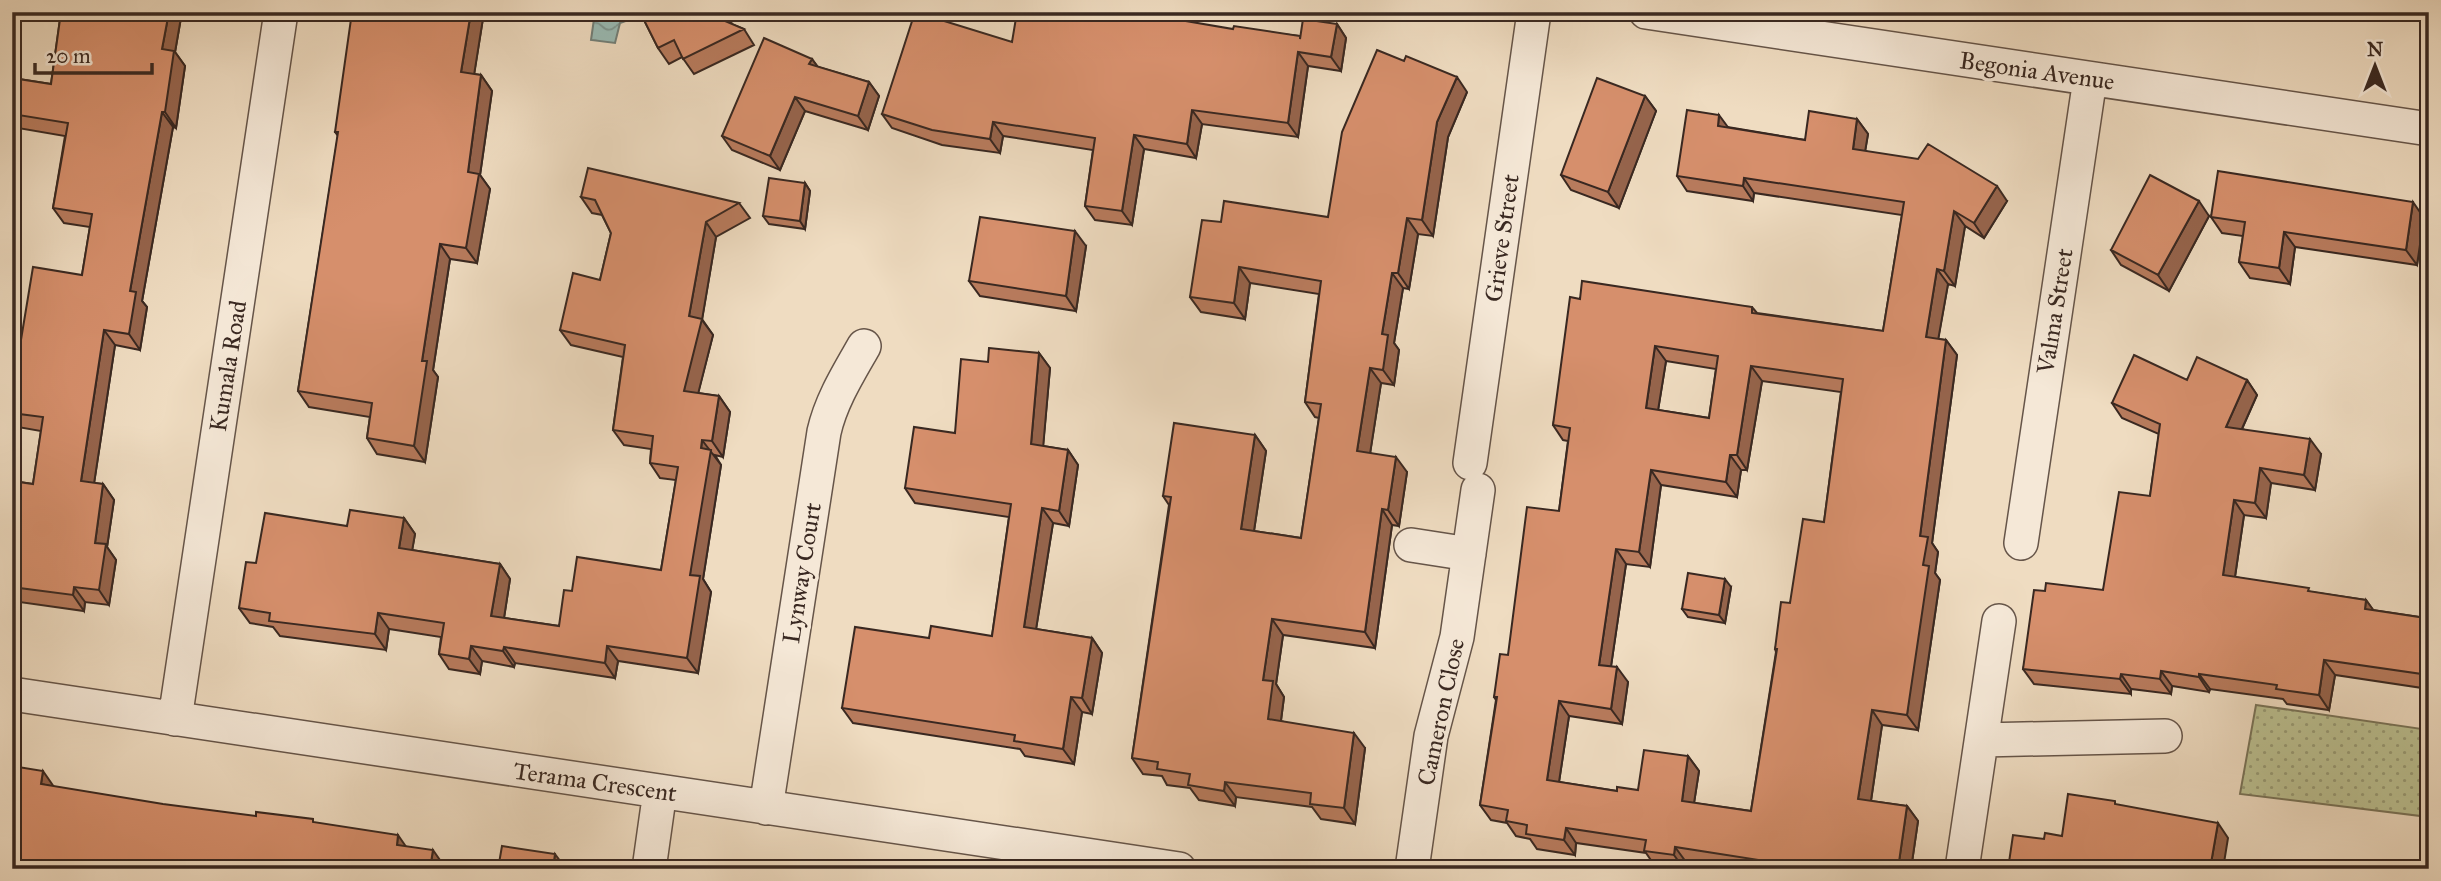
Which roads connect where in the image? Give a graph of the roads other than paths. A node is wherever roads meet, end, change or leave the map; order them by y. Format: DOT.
graph roads {
  1 [pos="281,12"];
  2 [pos="1534,12"];
  3 [pos="1646,12"];
  4 [pos="2090,79"];
  5 [pos="2429,129"];
  6 [pos="864,346"];
  7 [pos="1474,477"];
  8 [pos="2021,543"];
  9 [pos="1410,545"];
  10 [pos="1469,554"];
  11 [pos="1999,621"];
  12 [pos="12,694"];
  13 [pos="175,719"];
  14 [pos="2165,736"];
  15 [pos="1982,740"];
  16 [pos="660,791"];
  17 [pos="766,808"];
  18 [pos="649,869"];
  19 [pos="1179,869"];
  20 [pos="1412,869"];
  21 [pos="1962,869"];
  1 -- 13 [label="street, Kumala Road"];
  2 -- 7 [label="street, Grieve Street"];
  3 -- 4 [label="street, Begonia Avenue"];
  4 -- 5 [label="street, Begonia Avenue"];
  4 -- 8 [label="street, Valma Street"];
  6 -- 17 [label="street, Lynway Court"];
  7 -- 10 [label="street, Cameron Close"];
  9 -- 10 [label="street"];
  10 -- 20 [label="street, Cameron Close"];
  11 -- 15 [label="street"];
  12 -- 13 [label="street, Terama Crescent"];
  13 -- 16 [label="street, Terama Crescent"];
  14 -- 15 [label="street"];
  15 -- 21 [label="street"];
  16 -- 17 [label="street, Terama Crescent"];
  16 -- 18 [label="street"];
  17 -- 19 [label="street, Terama Crescent"];
}
